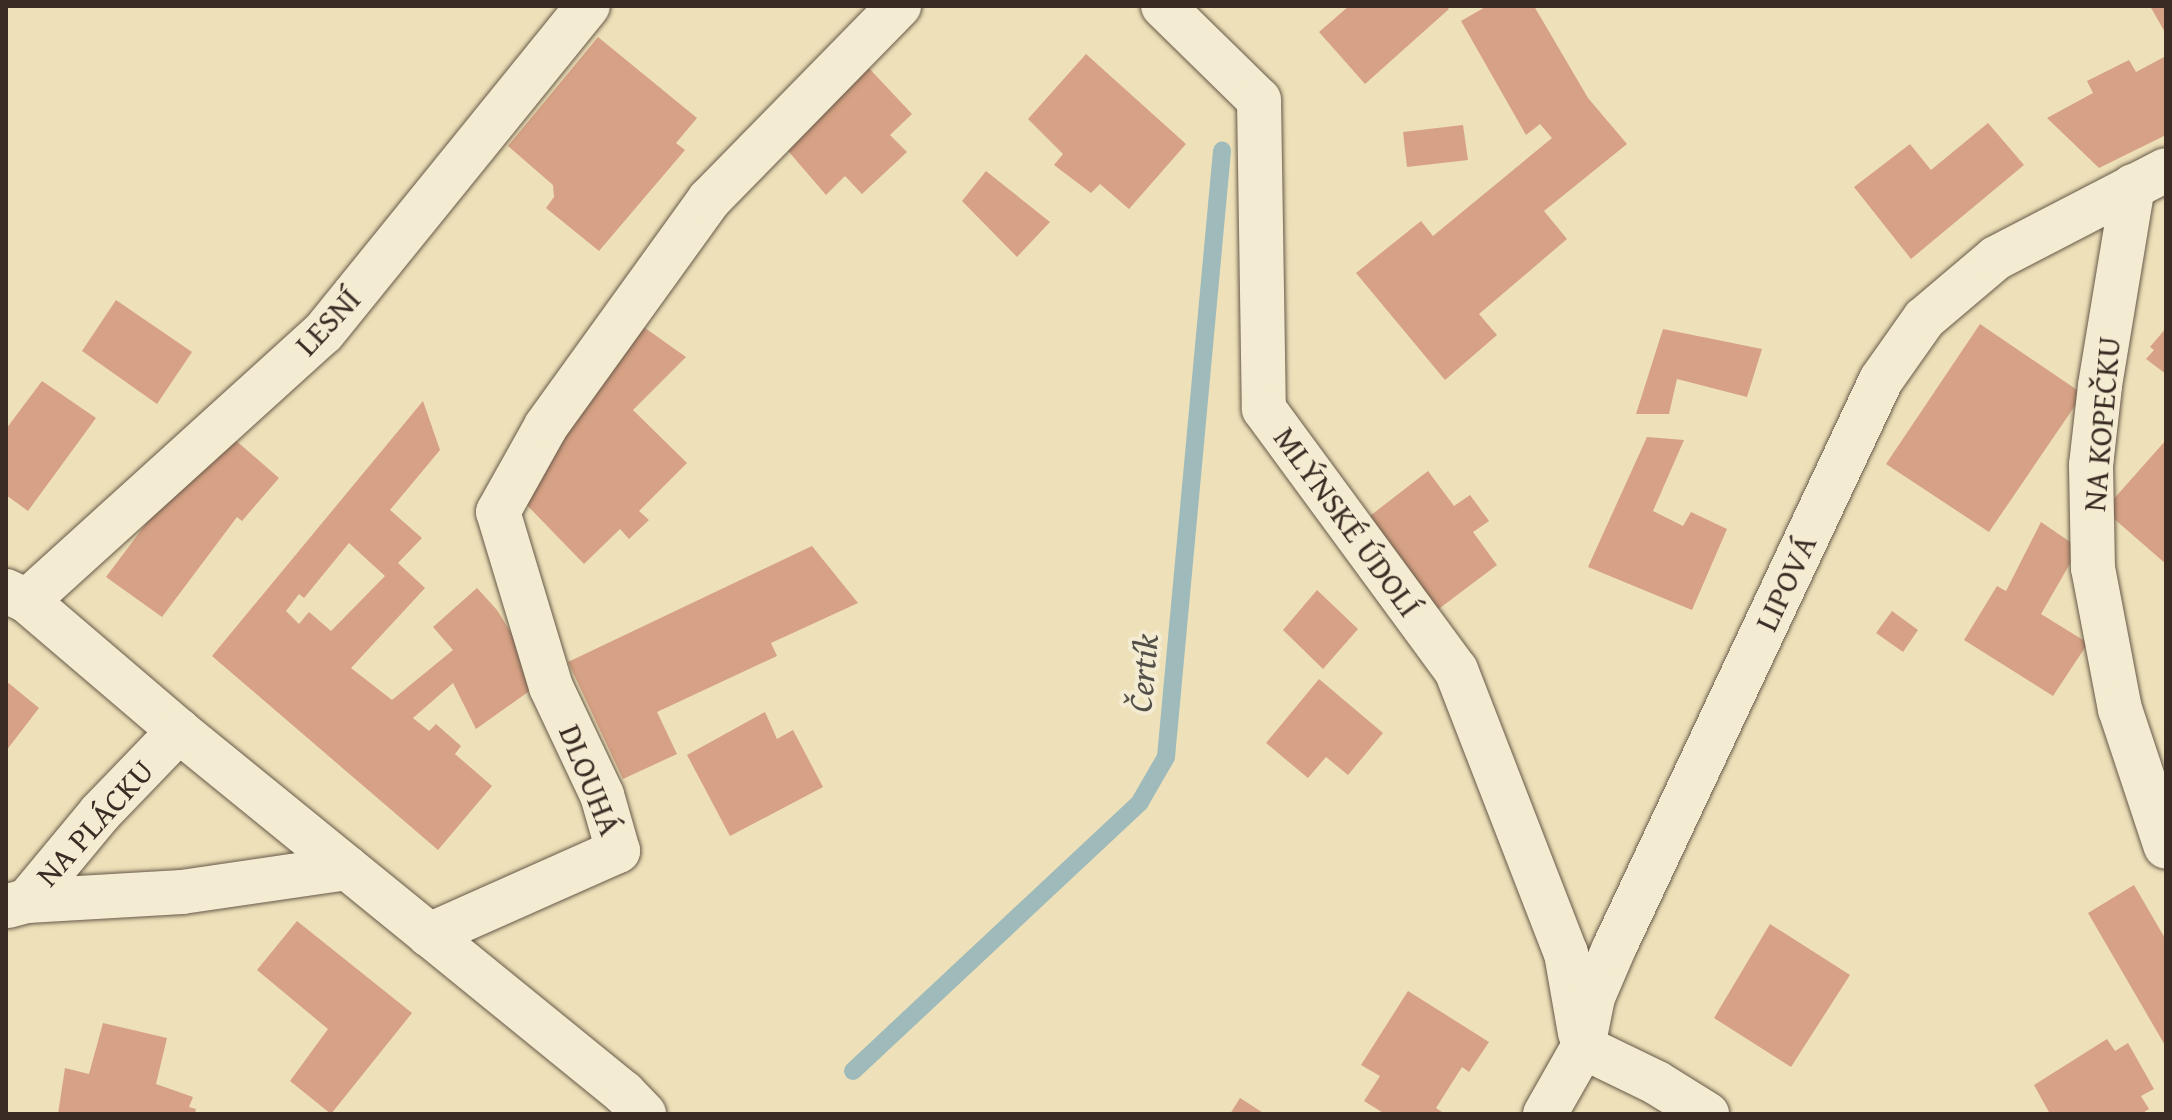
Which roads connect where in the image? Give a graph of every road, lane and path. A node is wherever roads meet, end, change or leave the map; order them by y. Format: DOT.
graph roads {
  1 [pos="588,6"];
  2 [pos="899,6"];
  3 [pos="1163,6"];
  4 [pos="2150,178"];
  5 [pos="16,596"];
  6 [pos="179,731"];
  7 [pos="2166,847"];
  8 [pos="347,868"];
  9 [pos="16,904"];
  10 [pos="429,935"];
  11 [pos="1583,1047"];
  12 [pos="644,1114"];
  13 [pos="1545,1114"];
  14 [pos="1707,1114"];
  1 -- 5 [label="street, LESNÍ"];
  2 -- 10 [label="street, DLOUHÁ"];
  3 -- 11 [label="street, MLÝNSKÉ ÚDOLÍ"];
  4 -- 7 [label="street, NA KOPEČKU"];
  4 -- 11 [label="street, LIPOVÁ"];
  5 -- 6 [label="street"];
  6 -- 8 [label="street"];
  6 -- 9 [label="street, NA PLÁCKU"];
  8 -- 9 [label="street"];
  8 -- 10 [label="street"];
  10 -- 12 [label="street"];
  11 -- 13 [label="street, LIPOVÁ"];
  11 -- 14 [label="street"];
}
